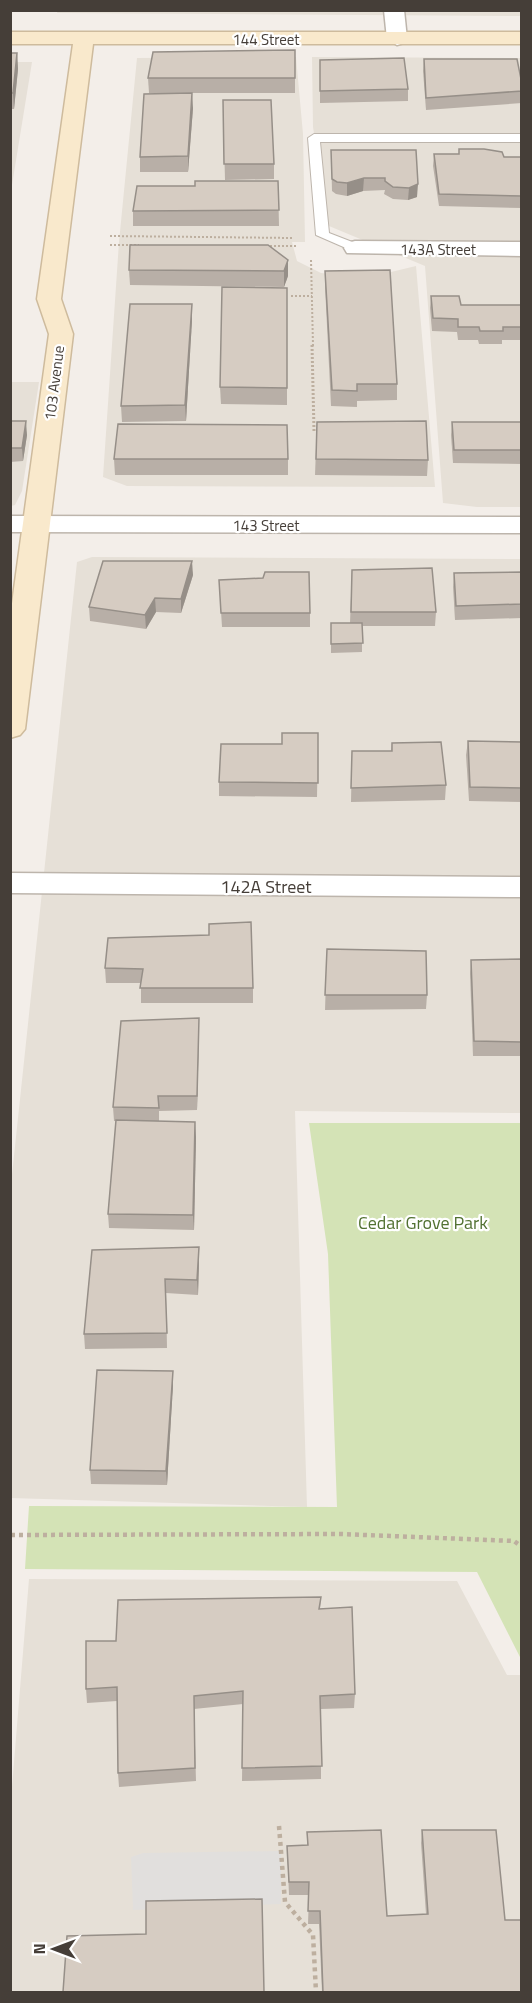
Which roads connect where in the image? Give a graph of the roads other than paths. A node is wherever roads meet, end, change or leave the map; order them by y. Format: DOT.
graph roads {
  1 [pos="394,10"];
  2 [pos="10,38"];
  3 [pos="84,38"];
  4 [pos="397,39"];
  5 [pos="522,39"];
  6 [pos="522,138"];
  7 [pos="355,248"];
  8 [pos="522,249"];
  9 [pos="23,524"];
  10 [pos="522,525"];
  11 [pos="10,729"];
  12 [pos="10,883"];
  13 [pos="522,887"];
  1 -- 4 [label="street"];
  2 -- 3 [label="street, 144 Street"];
  3 -- 4 [label="street, 144 Street"];
  3 -- 9 [label="street, 103 Avenue"];
  4 -- 5 [label="street, 144 Street"];
  6 -- 7 [label="lane"];
  7 -- 8 [label="street, 143A Street"];
  9 -- 10 [label="street, 143 Street"];
  9 -- 11 [label="street, 103 Avenue"];
  12 -- 13 [label="street, 142A Street"];
}
